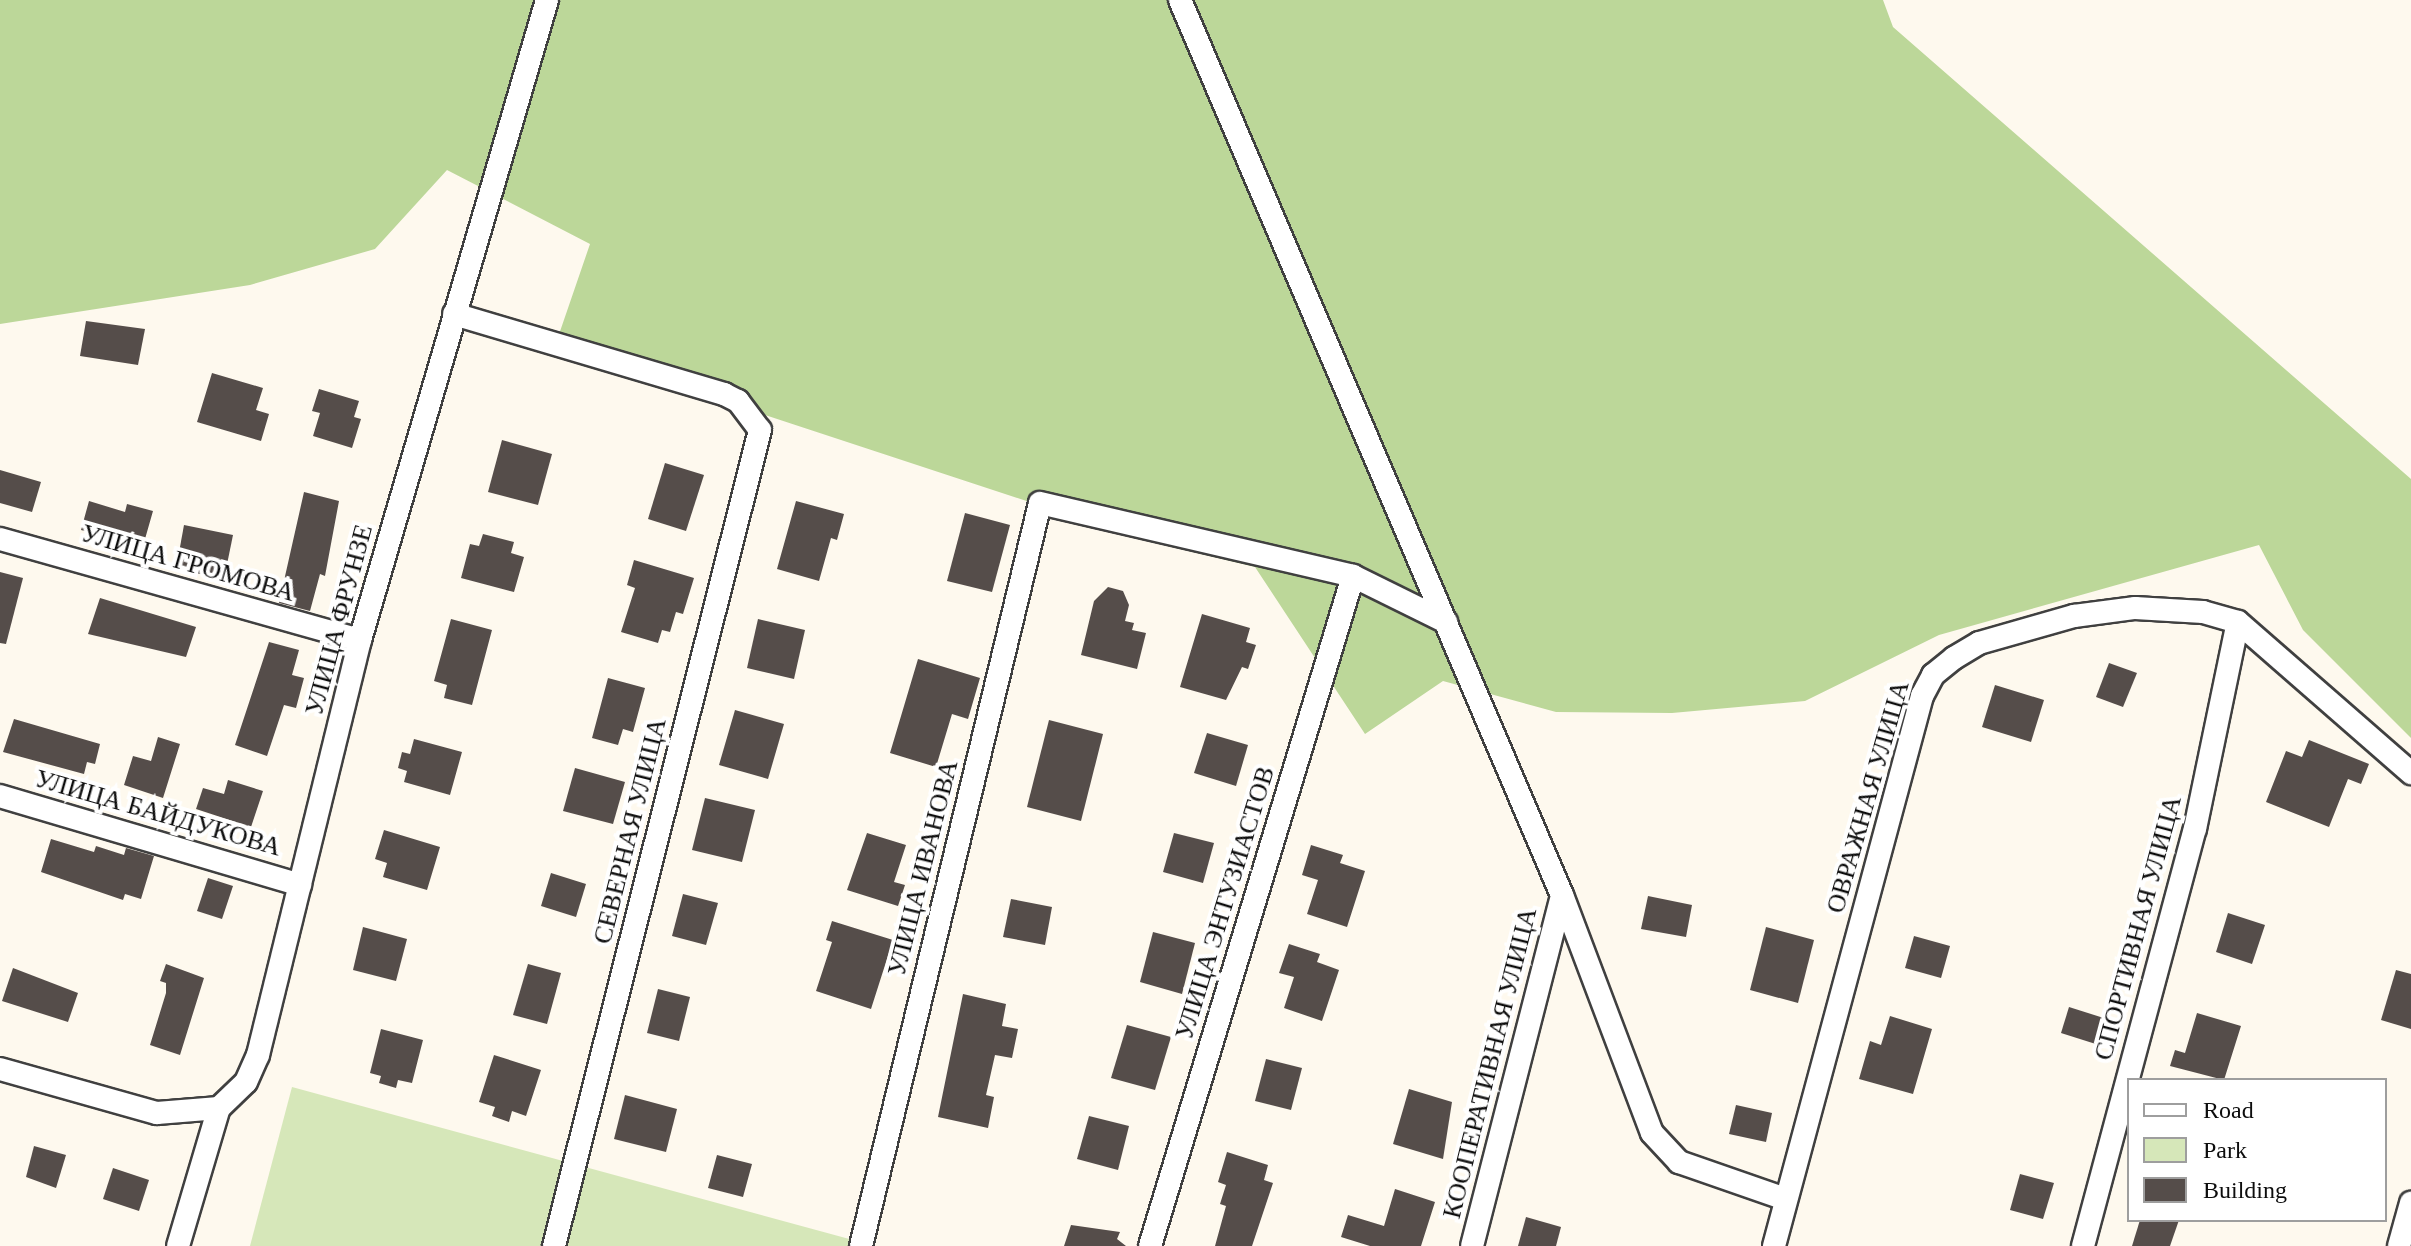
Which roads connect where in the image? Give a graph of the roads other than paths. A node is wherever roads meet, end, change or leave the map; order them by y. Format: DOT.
graph roads {
  1 [pos="547,0"];
  2 [pos="1180,0"];
  3 [pos="454,314"];
  4 [pos="0,539"];
  5 [pos="1353,576"];
  6 [pos="1446,622"];
  7 [pos="2238,622"];
  8 [pos="360,640"];
  9 [pos="2411,773"];
  10 [pos="0,796"];
  11 [pos="300,885"];
  12 [pos="1562,895"];
  13 [pos="0,1069"];
  14 [pos="2128,1078"];
  15 [pos="2127,1082"];
  16 [pos="219,1108"];
  17 [pos="1785,1199"];
  18 [pos="2411,1203"];
  19 [pos="178,1246"];
  20 [pos="554,1246"];
  21 [pos="861,1246"];
  22 [pos="1150,1246"];
  23 [pos="1472,1246"];
  24 [pos="1774,1246"];
  25 [pos="2083,1246"];
  26 [pos="2399,1246"];
  1 -- 3 [label="street, УЛИЦА ФРУНЗЕ"];
  2 -- 6 [label="street"];
  3 -- 8 [label="street, УЛИЦА ФРУНЗЕ"];
  3 -- 20 [label="street, СЕВЕРНАЯ УЛИЦА"];
  4 -- 8 [label="street, УЛИЦА ГРОМОВА"];
  5 -- 6 [label="street"];
  5 -- 21 [label="street, УЛИЦА ИВАНОВА"];
  5 -- 22 [label="street, УЛИЦА ЭНТУЗИАСТОВ"];
  6 -- 12 [label="street"];
  7 -- 9 [label="street"];
  7 -- 14 [label="street, СПОРТИВНАЯ УЛИЦА"];
  7 -- 17 [label="street, ОВРАЖНАЯ УЛИЦА"];
  8 -- 11 [label="street, УЛИЦА ФРУНЗЕ"];
  10 -- 11 [label="street, УЛИЦА БАЙДУКОВА"];
  11 -- 16 [label="street, УЛИЦА ФРУНЗЕ"];
  12 -- 17 [label="street"];
  12 -- 23 [label="street, КООПЕРАТИВНАЯ УЛИЦА"];
  13 -- 16 [label="street"];
  15 -- 25 [label="street, СПОРТИВНАЯ УЛИЦА"];
  16 -- 19 [label="street, УЛИЦА ФРУНЗЕ"];
  17 -- 24 [label="street, ОВРАЖНАЯ УЛИЦА"];
  18 -- 26 [label="street"];
}
